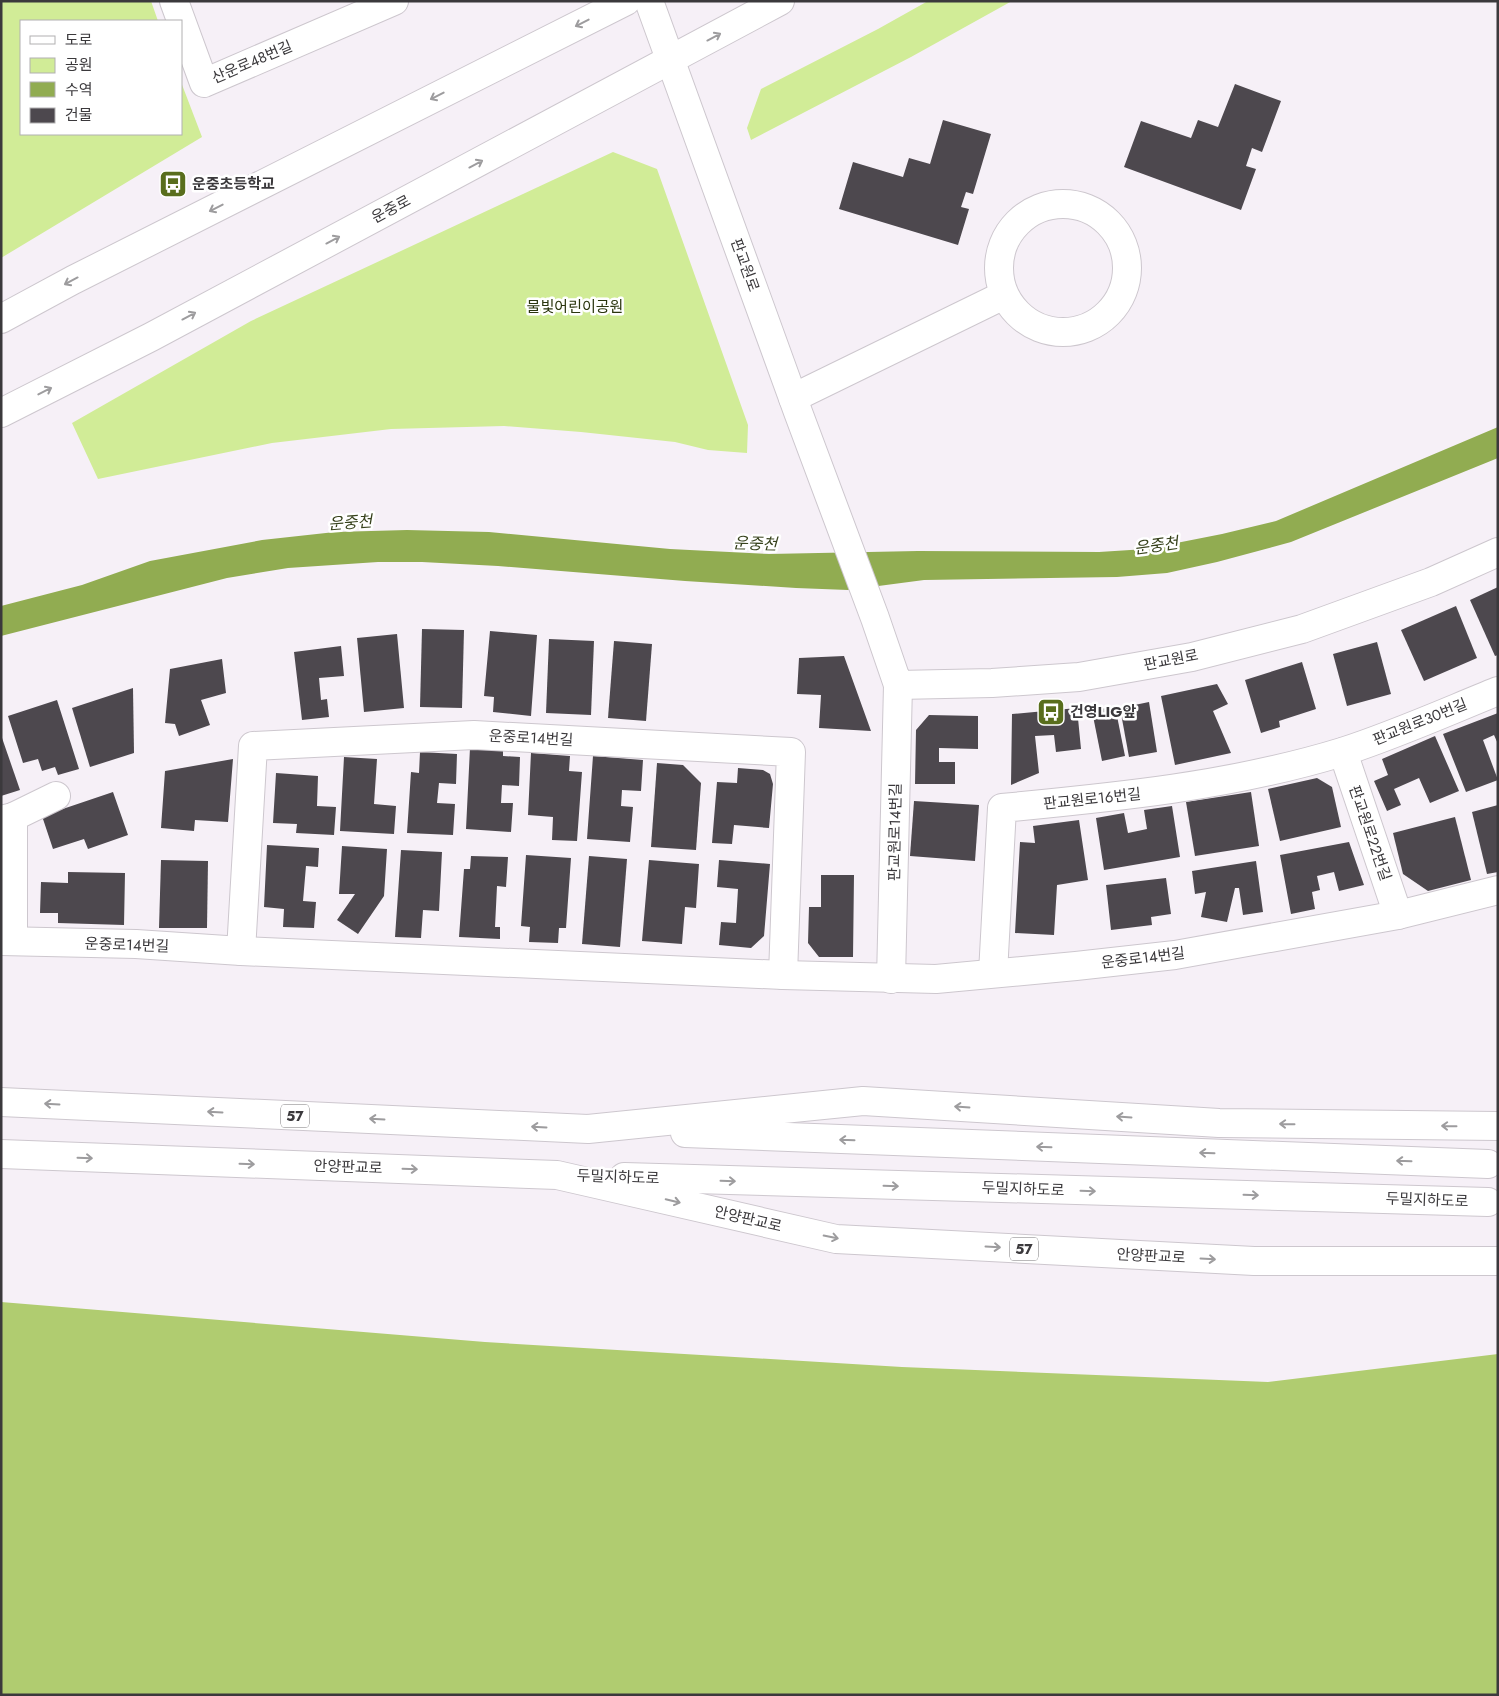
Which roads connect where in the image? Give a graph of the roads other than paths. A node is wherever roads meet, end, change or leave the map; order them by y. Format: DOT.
graph roads {
  1 [pos="174,1"];
  2 [pos="394,1"];
  3 [pos="626,1"];
  4 [pos="649,1"];
  5 [pos="780,1"];
  6 [pos="349,10"];
  7 [pos="181,20"];
  8 [pos="182,23"];
  9 [pos="671,60"];
  10 [pos="1004,295"];
  11 [pos="1,319"];
  12 [pos="793,398"];
  13 [pos="1,413"];
  14 [pos="1498,552"];
  15 [pos="898,685"];
  16 [pos="1498,691"];
  17 [pos="1343,752"];
  18 [pos="56,796"];
  19 [pos="7,818"];
  20 [pos="1498,890"];
  21 [pos="1398,915"];
  22 [pos="7,941"];
  23 [pos="241,951"];
  24 [pos="993,973"];
  25 [pos="784,976"];
  26 [pos="891,979"];
  27 [pos="1,1102"];
  28 [pos="1498,1126"];
  29 [pos="588,1130"];
  30 [pos="1,1154"];
  31 [pos="1488,1164"];
  32 [pos="557,1175"];
  33 [pos="1488,1202"];
  34 [pos="1498,1262"];
  1 -- 7 [label="main road, 산운로48번길"];
  2 -- 6 [label="main road, 산운로48번길"];
  3 -- 11 [label="main road, one-way"];
  4 -- 9 [label="main road, 판교원로"];
  9 -- 5 [label="main road, 운중로, one-way"];
  6 -- 8 [label="main road, 산운로48번길"];
  9 -- 12 [label="main road, 판교원로"];
  13 -- 9 [label="main road, 운중로, one-way"];
  10 -- 10 [label="main road"];
  10 -- 12 [label="main road"];
  12 -- 15 [label="main road, 판교원로"];
  14 -- 15 [label="main road, 판교원로"];
  15 -- 26 [label="main road, 판교원로14번길"];
  16 -- 17 [label="main road, 판교원로30번길"];
  17 -- 21 [label="main road, 판교원로22번길"];
  17 -- 24 [label="main road, 판교원로16번길"];
  18 -- 19 [label="main road"];
  19 -- 22 [label="main road, 운중로14번길"];
  20 -- 21 [label="main road, 운중로14번길"];
  21 -- 24 [label="main road, 운중로14번길"];
  22 -- 23 [label="main road, 운중로14번길"];
  23 -- 25 [label="main road, 운중로14번길"];
  23 -- 25 [label="main road, 운중로14번길"];
  24 -- 26 [label="main road, 운중로14번길"];
  25 -- 26 [label="main road, 운중로14번길"];
  29 -- 27 [label="main road, 57, one-way"];
  28 -- 29 [label="main road, 57, one-way"];
  31 -- 29 [label="main road, 57, one-way"];
  30 -- 32 [label="main road, 안양판교로 / 57, one-way"];
  32 -- 33 [label="main road, 두밀지하도로 / 57, one-way"];
  32 -- 34 [label="main road, 안양판교로 / 57, one-way"];
}
